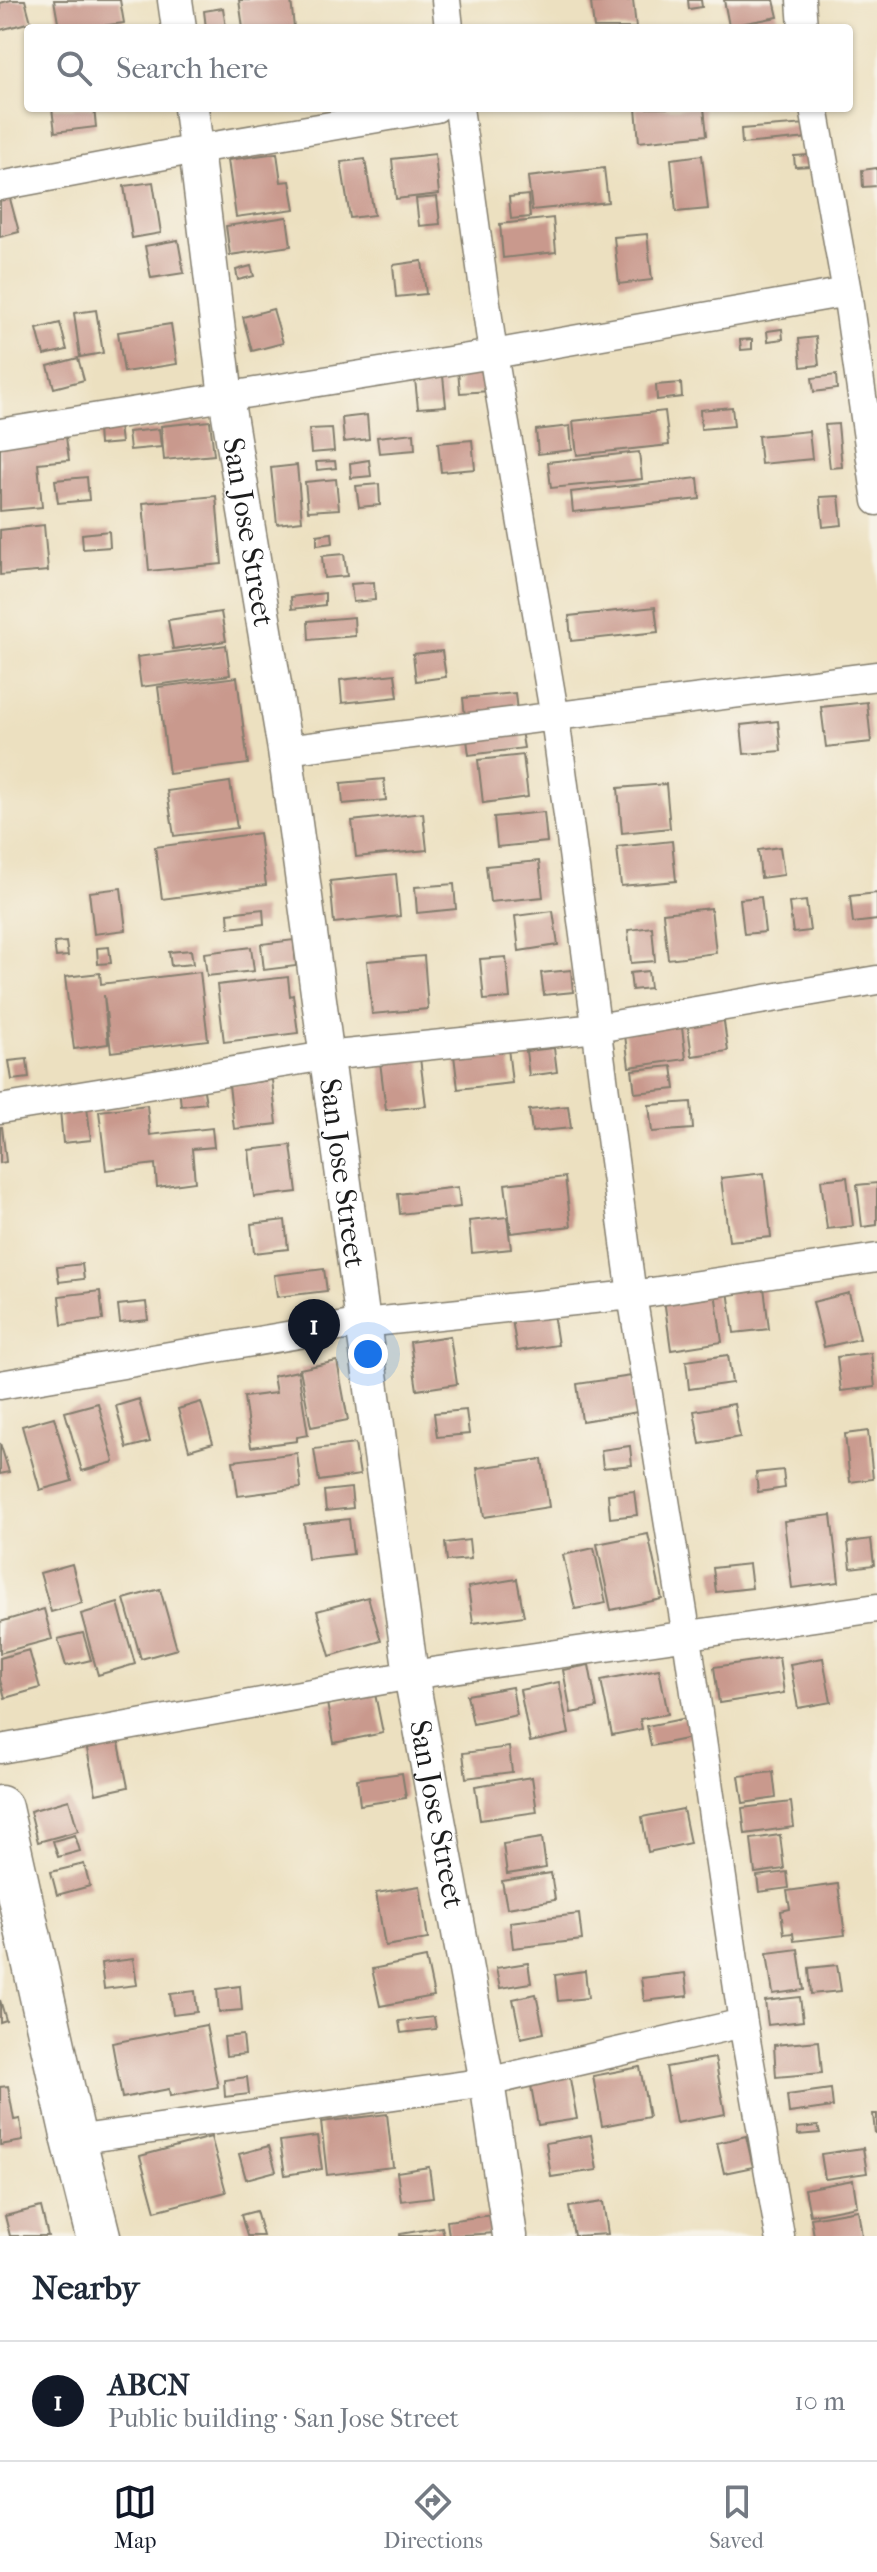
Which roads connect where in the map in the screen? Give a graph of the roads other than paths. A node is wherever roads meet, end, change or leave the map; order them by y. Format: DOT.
graph roads {
  1 [pos="175,0"];
  2 [pos="446,0"];
  3 [pos="801,0"];
  4 [pos="178,24"];
  5 [pos="449,24"];
  6 [pos="803,24"];
  7 [pos="192,112"];
  8 [pos="413,112"];
  9 [pos="460,112"];
  10 [pos="815,112"];
  11 [pos="197,149"];
  12 [pos="0,186"];
  13 [pos="847,292"];
  14 [pos="493,354"];
  15 [pos="226,397"];
  16 [pos="0,433"];
  17 [pos="877,501"];
  18 [pos="877,676"];
  19 [pos="555,718"];
  20 [pos="285,750"];
  21 [pos="877,980"];
  22 [pos="597,1028"];
  23 [pos="326,1056"];
  24 [pos="0,1109"];
  25 [pos="877,1258"];
  26 [pos="632,1295"];
  27 [pos="363,1323"];
  28 [pos="0,1385"];
  29 [pos="877,1608"];
  30 [pos="687,1637"];
  31 [pos="411,1675"];
  32 [pos="0,1749"];
  33 [pos="0,1808"];
  34 [pos="743,2023"];
  35 [pos="487,2082"];
  36 [pos="74,2140"];
  37 [pos="98,2236"];
  38 [pos="510,2236"];
  39 [pos="780,2236"];
  1 -- 4 [label="street"];
  2 -- 5 [label="street"];
  3 -- 6 [label="street"];
  7 -- 11 [label="street, San Jose Street"];
  8 -- 11 [label="street"];
  9 -- 14 [label="street"];
  10 -- 13 [label="street"];
  11 -- 12 [label="street"];
  11 -- 15 [label="street, San Jose Street"];
  13 -- 14 [label="street"];
  13 -- 17 [label="street"];
  14 -- 15 [label="street"];
  14 -- 19 [label="street"];
  15 -- 16 [label="street"];
  15 -- 20 [label="street, San Jose Street"];
  18 -- 19 [label="street"];
  19 -- 20 [label="street"];
  19 -- 22 [label="street"];
  20 -- 23 [label="street, San Jose Street"];
  21 -- 22 [label="street"];
  22 -- 23 [label="street"];
  22 -- 26 [label="street"];
  23 -- 24 [label="street"];
  23 -- 27 [label="street, San Jose Street"];
  25 -- 26 [label="street"];
  26 -- 27 [label="street"];
  26 -- 30 [label="street"];
  27 -- 28 [label="street"];
  27 -- 31 [label="street, San Jose Street"];
  29 -- 30 [label="street"];
  30 -- 31 [label="street"];
  30 -- 34 [label="street"];
  31 -- 32 [label="street"];
  31 -- 35 [label="street, San Jose Street"];
  33 -- 36 [label="main road"];
  34 -- 35 [label="street"];
  34 -- 39 [label="street"];
  35 -- 36 [label="street"];
  35 -- 38 [label="street, San Jose Street"];
  36 -- 37 [label="main road"];
}
